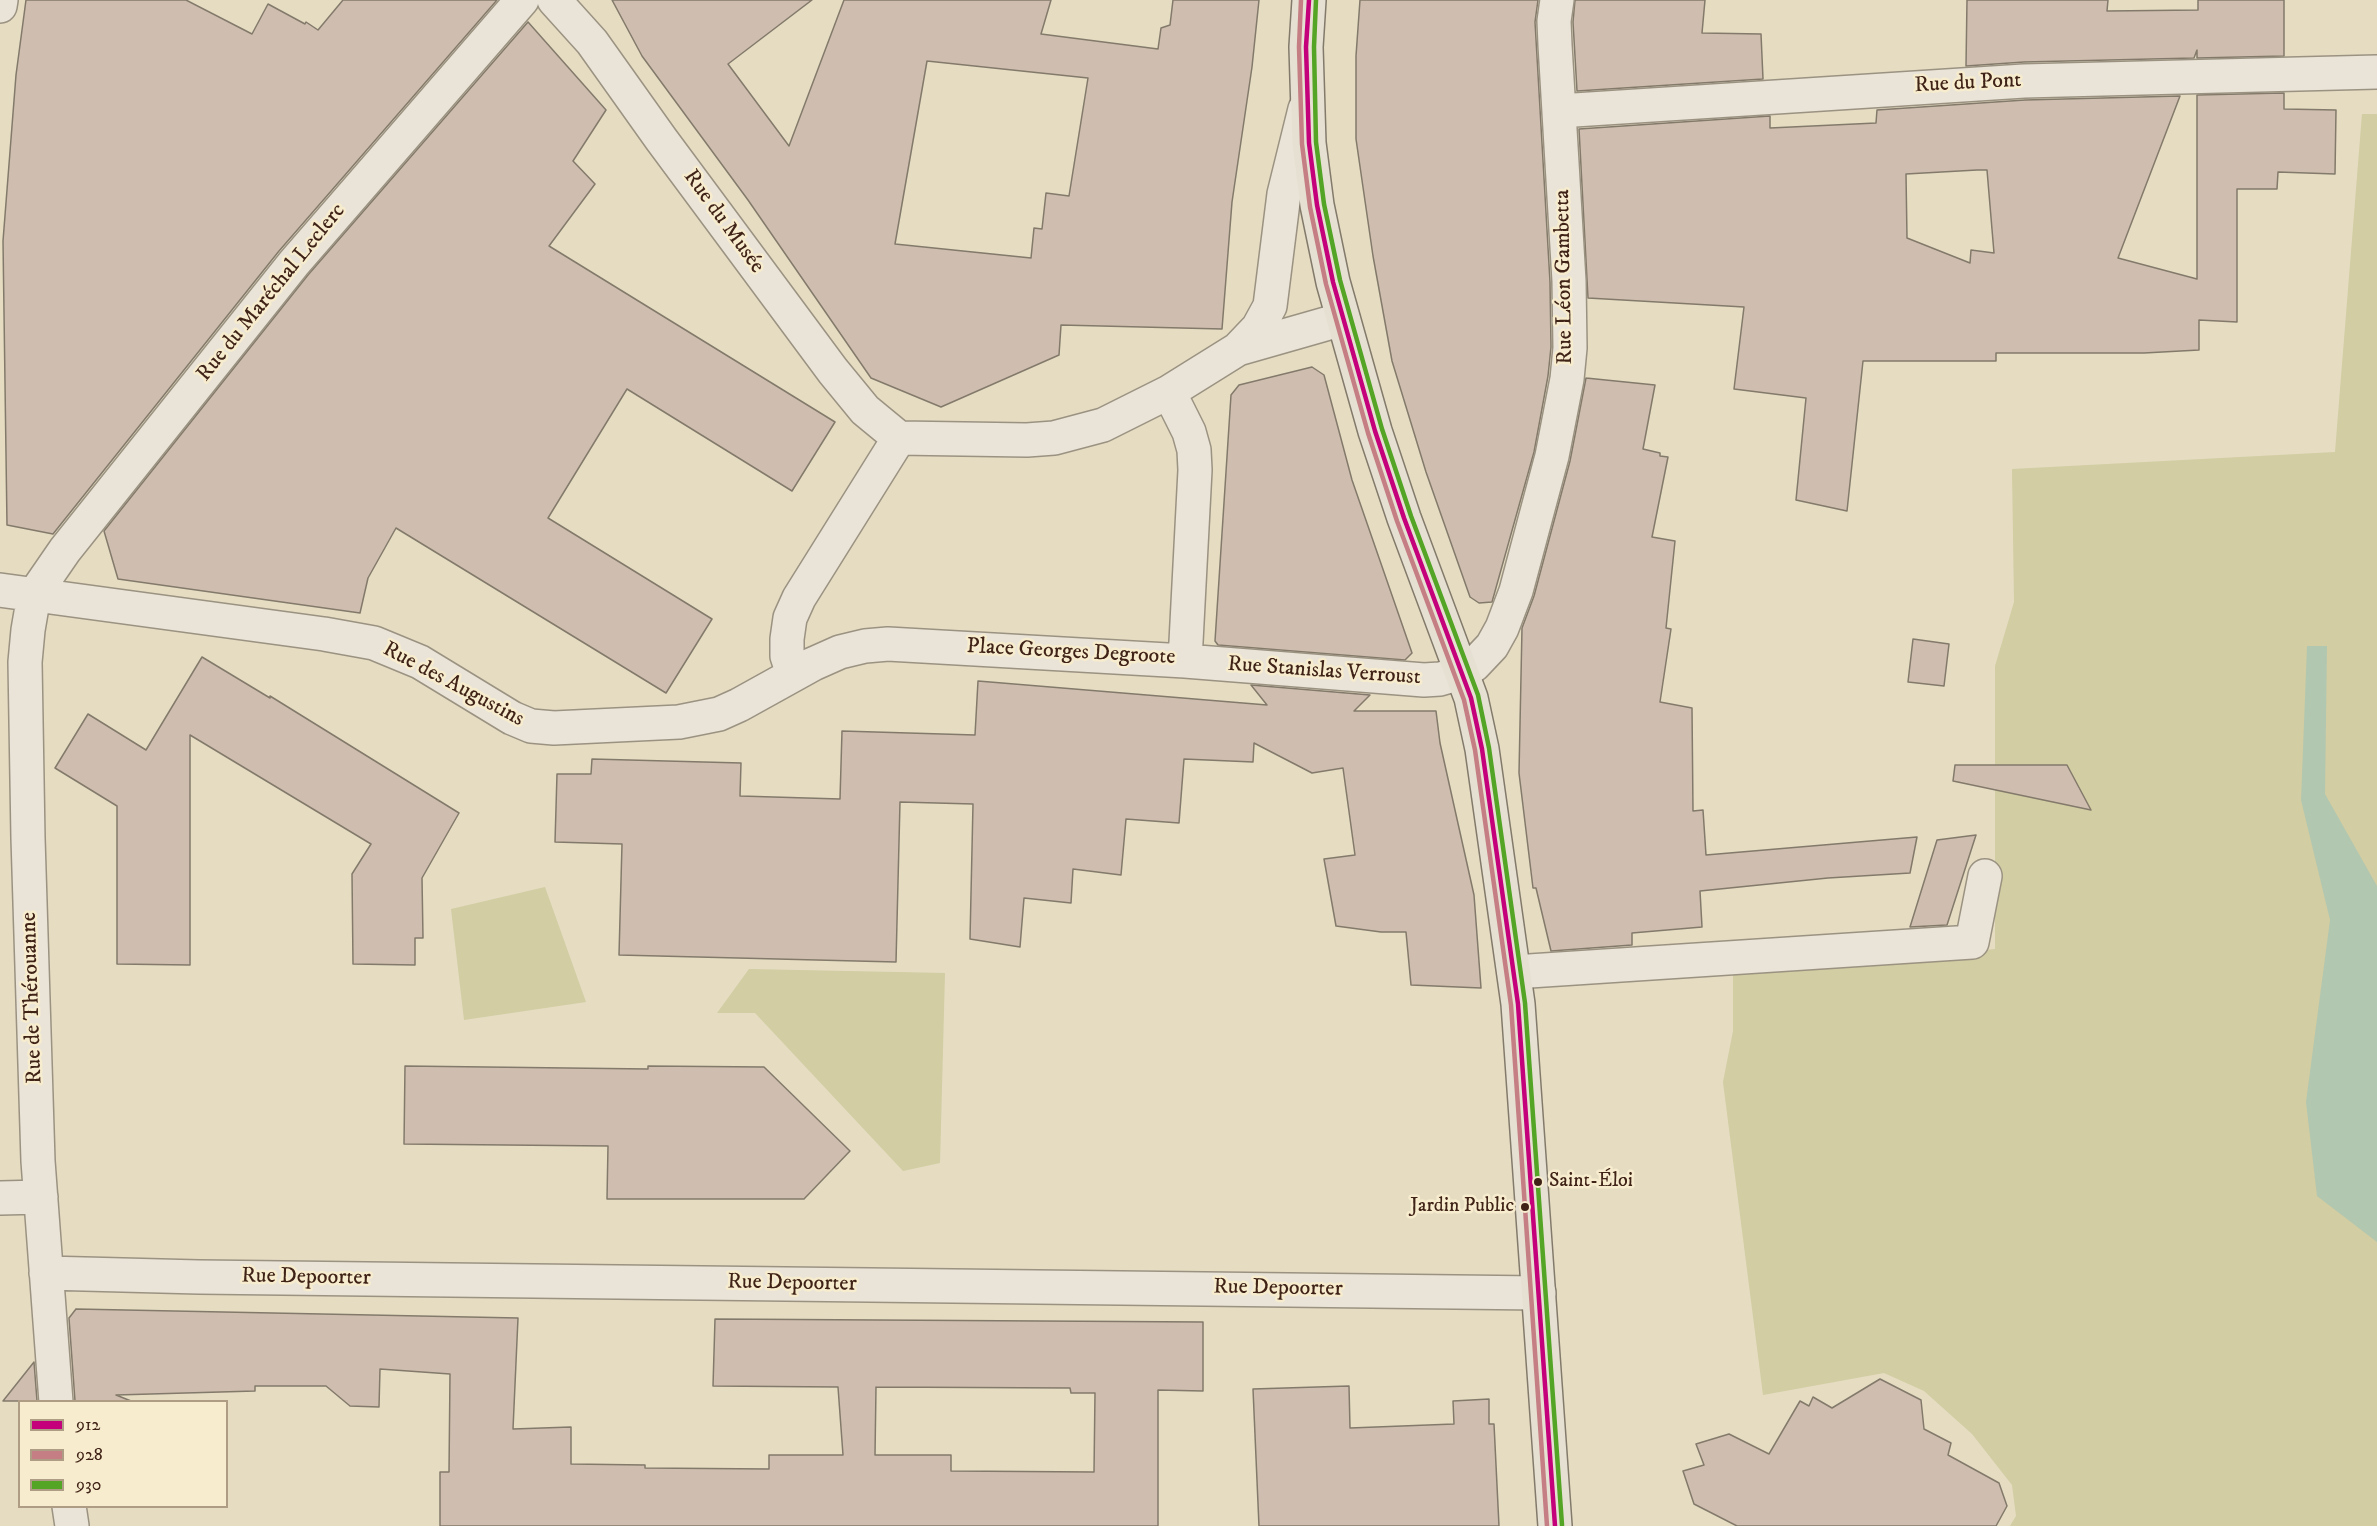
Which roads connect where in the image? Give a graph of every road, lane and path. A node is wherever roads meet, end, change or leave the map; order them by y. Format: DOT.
graph roads {
  1 [pos="1,0"];
  2 [pos="522,0"];
  3 [pos="554,0"];
  4 [pos="1309,0"];
  5 [pos="1557,0"];
  6 [pos="0,6"];
  7 [pos="2377,72"];
  8 [pos="1306,107"];
  9 [pos="1559,111"];
  10 [pos="1343,320"];
  11 [pos="1238,349"];
  12 [pos="1169,392"];
  13 [pos="899,438"];
  14 [pos="0,590"];
  15 [pos="34,595"];
  16 [pos="1185,661"];
  17 [pos="1461,673"];
  18 [pos="793,674"];
  19 [pos="1985,876"];
  20 [pos="1514,972"];
  21 [pos="40,1197"];
  22 [pos="0,1198"];
  23 [pos="46,1273"];
  24 [pos="1539,1293"];
  25 [pos="56,1400"];
  26 [pos="69,1508"];
  27 [pos="72,1526"];
  28 [pos="1555,1526"];
  1 -- 6 [label="street"];
  2 -- 15 [label="street, Rue du Maréchal Leclerc"];
  3 -- 13 [label="street, Rue du Musée"];
  4 -- 8 [label="main road"];
  5 -- 9 [label="street, Rue Léon Gambetta"];
  7 -- 9 [label="street, Rue du Pont"];
  8 -- 10 [label="main road"];
  8 -- 11 [label="street"];
  9 -- 17 [label="street, Rue Léon Gambetta"];
  10 -- 11 [label="street"];
  10 -- 17 [label="main road"];
  11 -- 12 [label="street"];
  12 -- 13 [label="street"];
  12 -- 16 [label="street, Place Georges Degroote"];
  13 -- 18 [label="street"];
  14 -- 15 [label="street, Rue des Augustins"];
  15 -- 18 [label="street, Rue des Augustins"];
  15 -- 21 [label="street, Rue de Thérouanne"];
  16 -- 17 [label="street, Rue Stanislas Verroust"];
  16 -- 18 [label="street, Place Georges Degroote"];
  17 -- 20 [label="main road"];
  19 -- 20 [label="street"];
  20 -- 24 [label="main road"];
  21 -- 22 [label="street"];
  21 -- 23 [label="street, Rue de Thérouanne"];
  23 -- 24 [label="street, Rue Depoorter"];
  23 -- 25 [label="street, Rue de Thérouanne"];
  24 -- 28 [label="main road"];
  26 -- 27 [label="street"];
}
